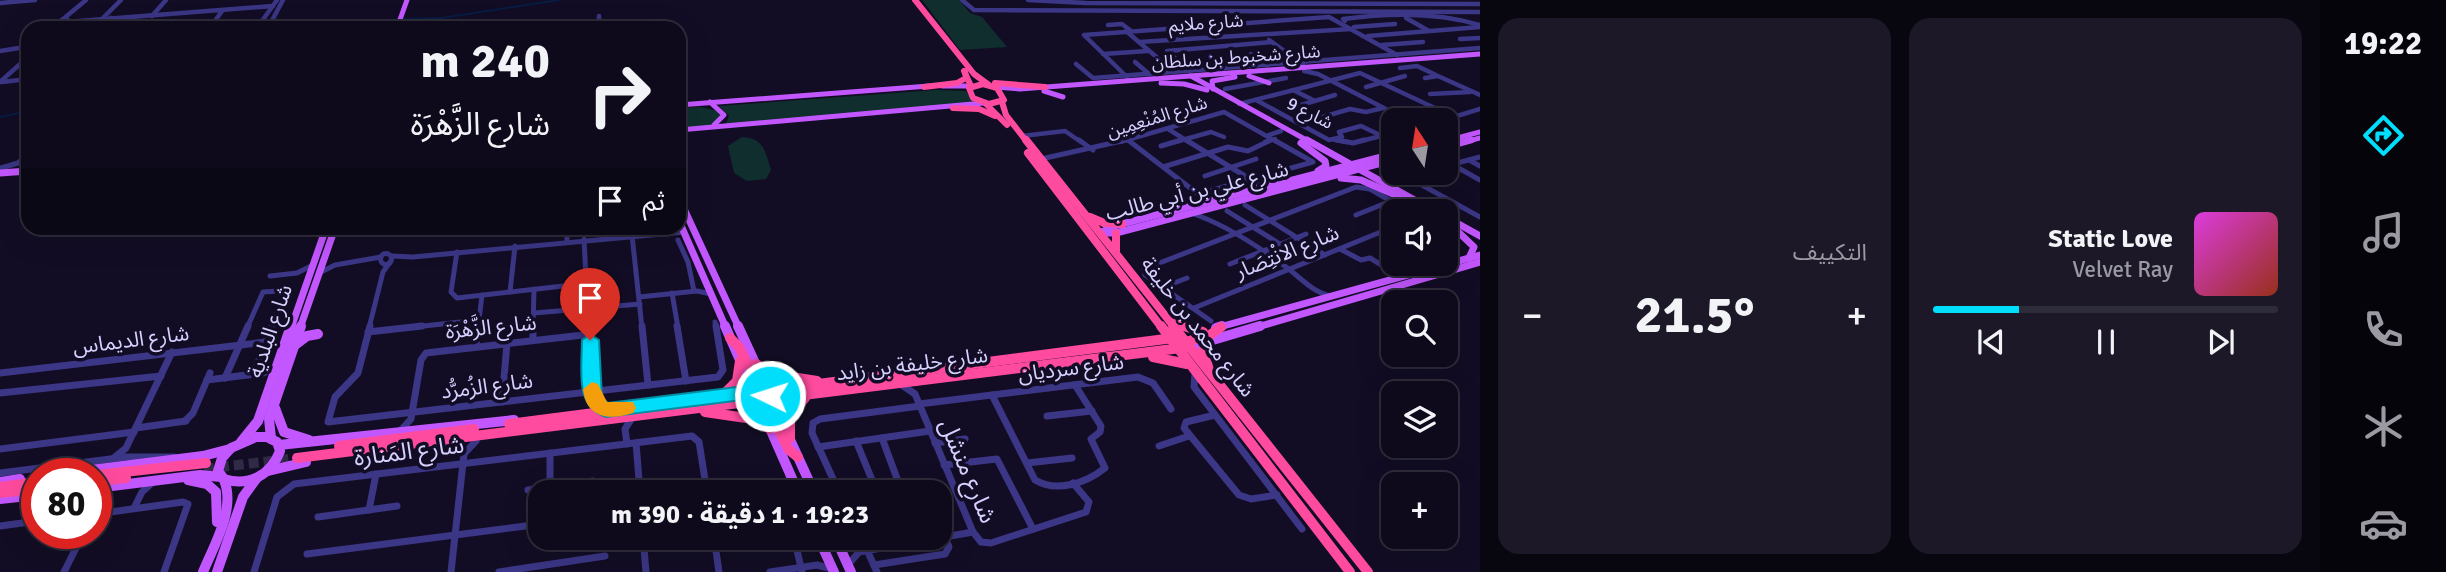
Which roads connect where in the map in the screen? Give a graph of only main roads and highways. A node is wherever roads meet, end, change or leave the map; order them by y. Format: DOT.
graph roads {
  1 [pos="410,0"];
  2 [pos="910,0"];
  3 [pos="915,0"];
  4 [pos="402,21"];
  5 [pos="1480,56"];
  6 [pos="1305,67"];
  7 [pos="966,69"];
  8 [pos="1265,74"];
  9 [pos="1186,76"];
  10 [pos="1250,76"];
  11 [pos="1235,77"];
  12 [pos="1137,82"];
  13 [pos="1155,83"];
  14 [pos="971,86"];
  15 [pos="992,86"];
  16 [pos="924,87"];
  17 [pos="1045,89"];
  18 [pos="1207,90"];
  19 [pos="1223,92"];
  20 [pos="1063,97"];
  21 [pos="1003,100"];
  22 [pos="710,103"];
  23 [pos="985,104"];
  24 [pos="686,105"];
  25 [pos="953,108"];
  26 [pos="1005,123"];
  27 [pos="708,128"];
  28 [pos="686,130"];
  29 [pos="1480,132"];
  30 [pos="1458,138"];
  31 [pos="1480,138"];
  32 [pos="1301,143"];
  33 [pos="1458,144"];
  34 [pos="1315,145"];
  35 [pos="1381,158"];
  36 [pos="1381,161"];
  37 [pos="1381,163"];
  38 [pos="21,167"];
  39 [pos="1352,168"];
  40 [pos="0,170"];
  41 [pos="1308,179"];
  42 [pos="1391,186"];
  43 [pos="1401,195"];
  44 [pos="1418,197"];
  45 [pos="1403,199"];
  46 [pos="1409,199"];
  47 [pos="686,213"];
  48 [pos="1086,215"];
  49 [pos="1122,224"];
  50 [pos="1458,226"];
  51 [pos="1458,226"];
  52 [pos="686,227"];
  53 [pos="1458,230"];
  54 [pos="1116,233"];
  55 [pos="324,235"];
  56 [pos="333,235"];
  57 [pos="683,235"];
  58 [pos="1478,235"];
  59 [pos="1097,239"];
  60 [pos="698,240"];
  61 [pos="694,255"];
  62 [pos="1480,255"];
  63 [pos="1118,256"];
  64 [pos="1469,258"];
  65 [pos="1458,261"];
  66 [pos="1480,262"];
  67 [pos="1395,276"];
  68 [pos="1134,277"];
  69 [pos="718,283"];
  70 [pos="1132,290"];
  71 [pos="1149,314"];
  72 [pos="1166,319"];
  73 [pos="1221,327"];
  74 [pos="1203,332"];
  75 [pos="318,334"];
  76 [pos="730,338"];
  77 [pos="1151,342"];
  78 [pos="1208,342"];
  79 [pos="1179,343"];
  80 [pos="293,347"];
  81 [pos="1132,356"];
  82 [pos="1111,358"];
  83 [pos="740,361"];
  84 [pos="756,364"];
  85 [pos="1192,369"];
  86 [pos="1211,376"];
  87 [pos="847,381"];
  88 [pos="830,383"];
  89 [pos="721,396"];
  90 [pos="763,396"];
  91 [pos="810,396"];
  92 [pos="275,402"];
  93 [pos="1237,408"];
  94 [pos="683,411"];
  95 [pos="562,416"];
  96 [pos="617,419"];
  97 [pos="770,429"];
  98 [pos="790,438"];
  99 [pos="275,441"];
  100 [pos="326,441"];
  101 [pos="241,442"];
  102 [pos="230,449"];
  103 [pos="798,457"];
  104 [pos="112,467"];
  105 [pos="112,474"];
  106 [pos="263,474"];
  107 [pos="174,478"];
  108 [pos="222,478"];
  109 [pos="112,479"];
  110 [pos="792,480"];
  111 [pos="809,480"];
  112 [pos="21,481"];
  113 [pos="0,482"];
  114 [pos="21,483"];
  115 [pos="112,486"];
  116 [pos="0,487"];
  117 [pos="21,491"];
  118 [pos="0,493"];
  119 [pos="21,497"];
  120 [pos="0,499"];
  121 [pos="218,531"];
  122 [pos="824,550"];
  123 [pos="841,550"];
  124 [pos="849,569"];
  125 [pos="833,570"];
  126 [pos="203,572"];
  127 [pos="217,572"];
  128 [pos="1350,572"];
  129 [pos="1368,572"];
  1 -- 4 [label="main road"];
  2 -- 7 [label="highway"];
  3 -- 7 [label="highway"];
  5 -- 6 [label="main road, شارع شخبوط بن سلطان"];
  5 -- 6 [label="main road, شارع شخبوط بن سلطان"];
  6 -- 8 [label="main road, شارع شخبوط بن سلطان"];
  6 -- 9 [label="main road, شارع شخبوط بن سلطان"];
  7 -- 14 [label="highway"];
  7 -- 15 [label="highway"];
  7 -- 16 [label="highway"];
  7 -- 17 [label="highway"];
  8 -- 10 [label="main road, شارع شخبوط بن سلطان"];
  8 -- 10 [label="main road"];
  9 -- 11 [label="main road, شارع شخبوط بن سلطان"];
  9 -- 12 [label="main road"];
  9 -- 13 [label="main road, شارع شخبوط بن سلطان"];
  9 -- 18 [label="main road"];
  9 -- 19 [label="main road"];
  10 -- 11 [label="main road, شارع شخبوط بن سلطان"];
  11 -- 19 [label="main road"];
  12 -- 13 [label="main road, شارع شخبوط بن سلطان"];
  12 -- 17 [label="main road, شارع شخبوط بن سلطان"];
  12 -- 17 [label="main road, شارع شخبوط بن سلطان"];
  13 -- 18 [label="main road"];
  14 -- 15 [label="highway"];
  14 -- 16 [label="main road"];
  14 -- 23 [label="highway"];
  15 -- 17 [label="main road, شارع شخبوط بن سلطان"];
  15 -- 21 [label="highway, شارع محمد بن خليفة"];
  16 -- 22 [label="main road"];
  17 -- 20 [label="main road"];
  17 -- 21 [label="main road, شارع شخبوط بن سلطان"];
  18 -- 32 [label="main road"];
  19 -- 34 [label="main road"];
  21 -- 23 [label="highway"];
  21 -- 48 [label="highway, شارع محمد بن خليفة"];
  22 -- 24 [label="main road"];
  22 -- 27 [label="main road"];
  23 -- 25 [label="main road"];
  23 -- 26 [label="highway"];
  25 -- 26 [label="highway"];
  25 -- 27 [label="main road"];
  26 -- 59 [label="highway"];
  27 -- 28 [label="main road"];
  29 -- 30 [label="main road"];
  31 -- 33 [label="main road"];
  32 -- 39 [label="main road"];
  32 -- 41 [label="main road"];
  34 -- 35 [label="main road"];
  34 -- 39 [label="main road"];
  36 -- 39 [label="main road, شارع علي بن أبي طالب"];
  37 -- 39 [label="main road, شارع علي بن أبي طالب"];
  38 -- 40 [label="main road"];
  39 -- 41 [label="main road, شارع علي بن أبي طالب"];
  39 -- 43 [label="main road"];
  41 -- 43 [label="main road"];
  41 -- 49 [label="main road, شارع علي بن أبي طالب"];
  41 -- 54 [label="main road, شارع علي بن أبي طالب"];
  42 -- 43 [label="main road"];
  43 -- 44 [label="main road"];
  43 -- 45 [label="main road"];
  43 -- 46 [label="main road"];
  47 -- 60 [label="main road"];
  48 -- 49 [label="highway"];
  48 -- 59 [label="highway, شارع محمد بن خليفة"];
  49 -- 59 [label="main road, شارع علي بن أبي طالب"];
  50 -- 58 [label="main road"];
  51 -- 58 [label="main road"];
  52 -- 60 [label="main road"];
  53 -- 64 [label="main road"];
  54 -- 59 [label="main road, شارع علي بن أبي طالب"];
  54 -- 63 [label="highway"];
  55 -- 101 [label="main road, شارع البلدية"];
  56 -- 80 [label="main road, شارع البلدية"];
  57 -- 61 [label="main road"];
  59 -- 63 [label="highway, شارع محمد بن خليفة"];
  59 -- 68 [label="highway"];
  59 -- 70 [label="highway, شارع محمد بن خليفة"];
  60 -- 61 [label="main road"];
  60 -- 69 [label="main road"];
  61 -- 69 [label="main road"];
  61 -- 76 [label="main road"];
  62 -- 64 [label="main road, شارع خليفة بن زايد"];
  63 -- 68 [label="highway, شارع محمد بن خليفة"];
  64 -- 65 [label="main road, شارع خليفة بن زايد"];
  66 -- 78 [label="main road, شارع خليفة بن زايد"];
  67 -- 73 [label="main road, شارع خليفة بن زايد"];
  68 -- 72 [label="highway, شارع محمد بن خليفة"];
  69 -- 84 [label="main road"];
  70 -- 71 [label="highway, شارع محمد بن خليفة"];
  70 -- 79 [label="highway"];
  71 -- 77 [label="highway"];
  71 -- 79 [label="highway, شارع محمد بن خليفة"];
  72 -- 74 [label="highway"];
  72 -- 79 [label="highway, شارع محمد بن خليفة"];
  73 -- 74 [label="main road, شارع خليفة بن زايد"];
  73 -- 79 [label="highway"];
  74 -- 79 [label="main road, شارع خليفة بن زايد"];
  75 -- 80 [label="main road"];
  76 -- 83 [label="main road"];
  76 -- 90 [label="highway"];
  77 -- 79 [label="highway, شارع خليفة بن زايد"];
  77 -- 87 [label="highway, شارع خليفة بن زايد"];
  78 -- 79 [label="main road, شارع خليفة بن زايد"];
  78 -- 86 [label="highway"];
  79 -- 81 [label="highway, شارع خليفة بن زايد"];
  79 -- 82 [label="highway"];
  79 -- 85 [label="highway, شارع محمد بن خليفة"];
  79 -- 86 [label="highway, شارع محمد بن خليفة"];
  79 -- 93 [label="highway"];
  80 -- 92 [label="main road, شارع البلدية"];
  81 -- 82 [label="highway, شارع خليفة بن زايد"];
  81 -- 85 [label="highway"];
  82 -- 91 [label="highway, شارع خليفة بن زايد"];
  83 -- 89 [label="highway"];
  83 -- 90 [label="main road"];
  84 -- 88 [label="highway"];
  84 -- 90 [label="main road"];
  85 -- 128 [label="highway, شارع محمد بن خليفة"];
  86 -- 93 [label="highway, شارع محمد بن خليفة"];
  87 -- 88 [label="highway, شارع خليفة بن زايد"];
  87 -- 90 [label="highway"];
  88 -- 90 [label="highway, شارع خليفة بن زايد"];
  89 -- 90 [label="highway, شارع خليفة بن زايد"];
  89 -- 95 [label="highway, شارع خليفة بن زايد"];
  90 -- 91 [label="highway, شارع خليفة بن زايد"];
  90 -- 94 [label="highway, شارع خليفة بن زايد"];
  90 -- 97 [label="main road"];
  90 -- 98 [label="main road"];
  90 -- 103 [label="highway"];
  91 -- 98 [label="highway"];
  92 -- 99 [label="main road, شارع البلدية"];
  92 -- 100 [label="main road"];
  93 -- 129 [label="highway, شارع محمد بن خليفة"];
  94 -- 96 [label="highway, شارع خليفة بن زايد"];
  94 -- 97 [label="highway"];
  95 -- 96 [label="highway, شارع خليفة بن زايد"];
  95 -- 100 [label="main road"];
  96 -- 106 [label="main road"];
  97 -- 110 [label="main road"];
  98 -- 103 [label="main road"];
  99 -- 100 [label="main road"];
  99 -- 101 [label="main road"];
  99 -- 106 [label="main road"];
  101 -- 102 [label="main road"];
  102 -- 104 [label="main road"];
  102 -- 108 [label="main road"];
  103 -- 111 [label="main road"];
  105 -- 109 [label="highway"];
  106 -- 108 [label="main road"];
  106 -- 127 [label="main road"];
  107 -- 108 [label="main road"];
  107 -- 115 [label="main road"];
  107 -- 121 [label="main road"];
  108 -- 121 [label="main road"];
  112 -- 113 [label="main road"];
  114 -- 116 [label="highway"];
  117 -- 118 [label="highway"];
  119 -- 120 [label="main road"];
  121 -- 126 [label="main road"];
  122 -- 125 [label="main road"];
  123 -- 124 [label="main road"];
}
